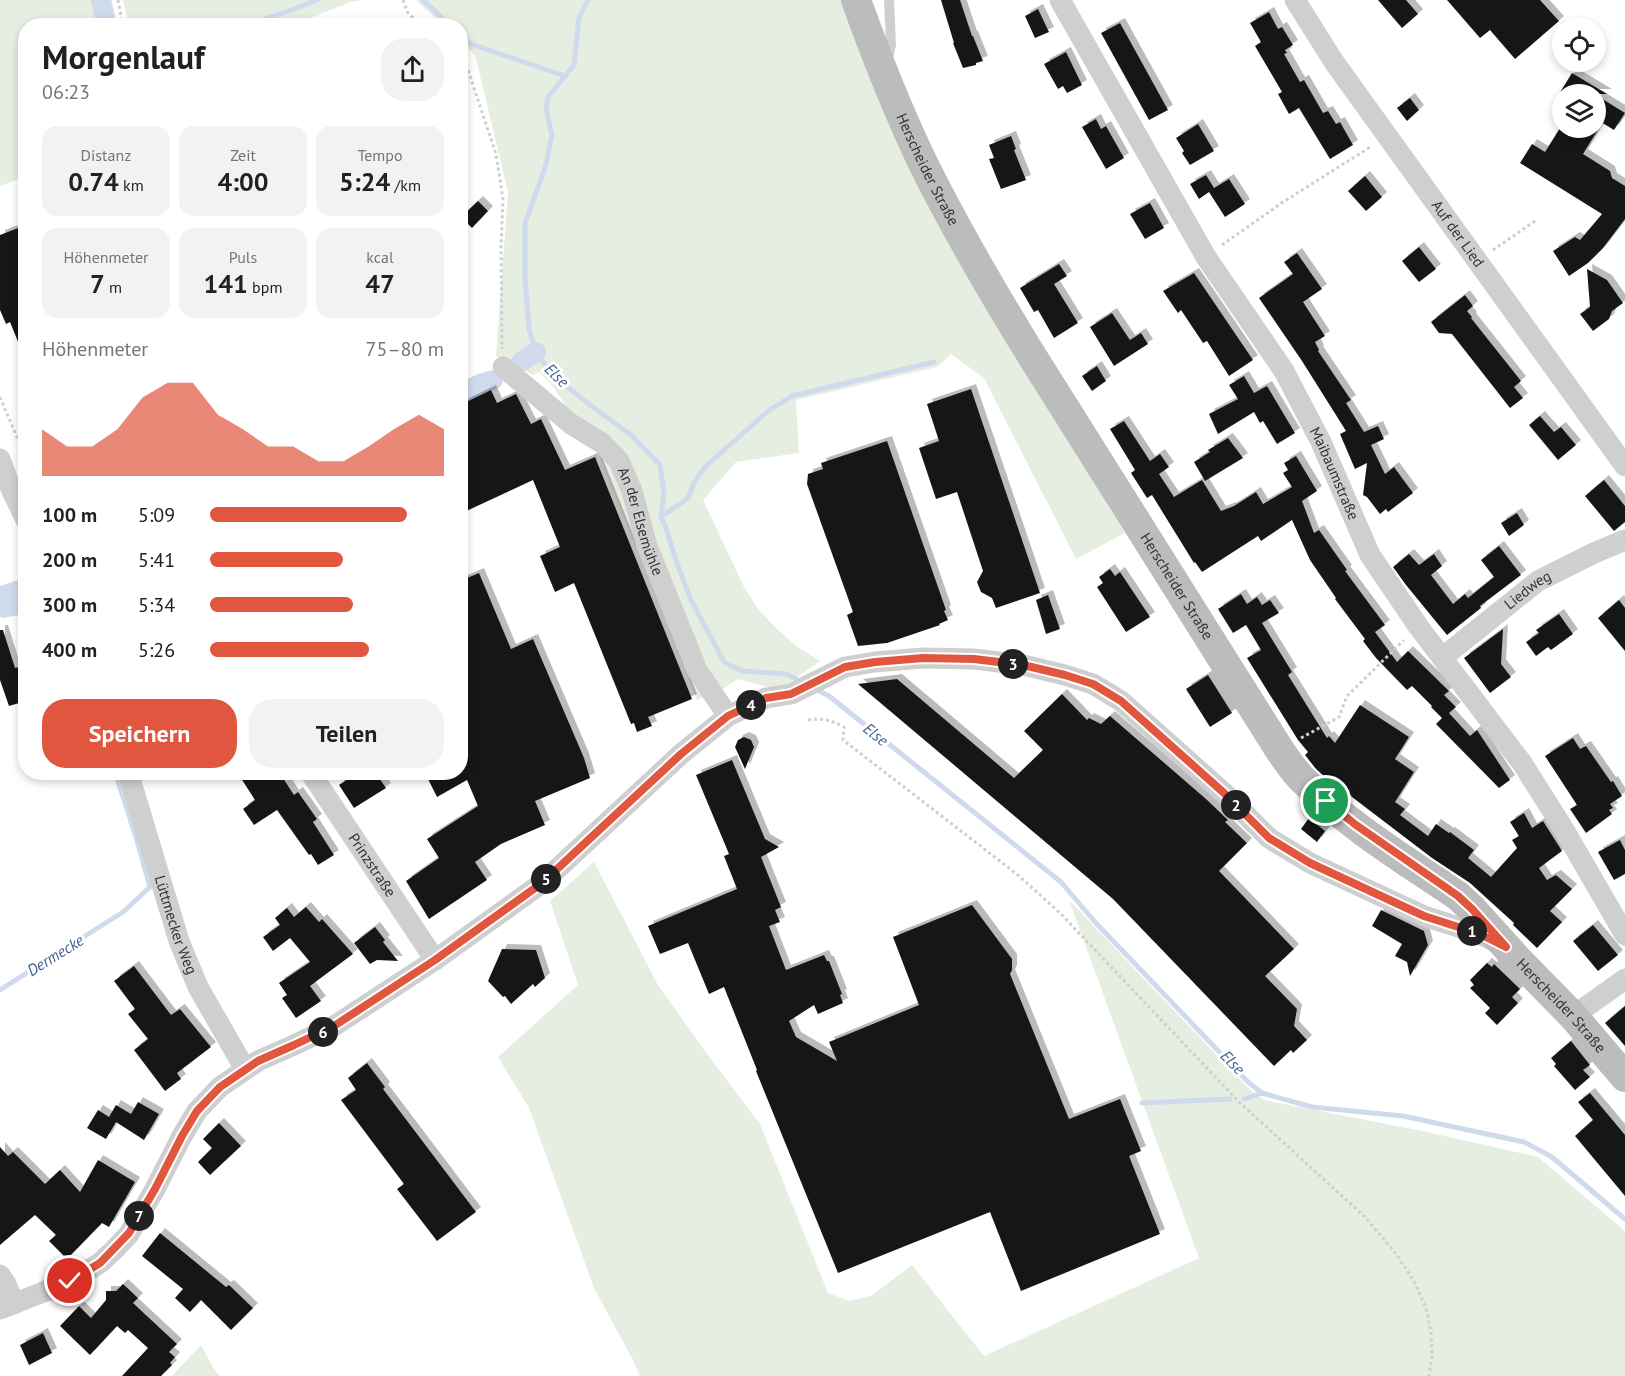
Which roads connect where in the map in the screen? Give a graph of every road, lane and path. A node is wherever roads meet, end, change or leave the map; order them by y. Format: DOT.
graph roads {
  1 [pos="118,0"];
  2 [pos="403,0"];
  3 [pos="856,0"];
  4 [pos="890,0"];
  5 [pos="1060,0"];
  6 [pos="1295,0"];
  7 [pos="121,18"];
  8 [pos="414,18"];
  9 [pos="468,70"];
  10 [pos="885,75"];
  11 [pos="1387,136"];
  12 [pos="1535,221"];
  13 [pos="1206,256"];
  14 [pos="1477,261"];
  15 [pos="503,367"];
  16 [pos="0,397"];
  17 [pos="18,440"];
  18 [pos="0,459"];
  19 [pos="1623,459"];
  20 [pos="18,503"];
  21 [pos="1625,540"];
  22 [pos="1418,626"];
  23 [pos="1443,657"];
  24 [pos="728,716"];
  25 [pos="808,720"];
  26 [pos="1279,749"];
  27 [pos="130,780"];
  28 [pos="315,780"];
  29 [pos="1625,935"];
  30 [pos="1506,947"];
  31 [pos="435,960"];
  32 [pos="1625,979"];
  33 [pos="1573,1016"];
  34 [pos="251,1065"];
  35 [pos="1625,1077"];
  36 [pos="0,1275"];
  37 [pos="7,1307"];
  38 [pos="1429,1376"];
  1 -- 7 [label="path"];
  2 -- 8 [label="path"];
  3 -- 10 [label="main road, Herscheider Straße"];
  4 -- 10 [label="lane"];
  5 -- 13 [label="street, Maibaumstraße"];
  6 -- 11 [label="street, Auf der Lied"];
  9 -- 15 [label="path"];
  10 -- 26 [label="main road, Herscheider Straße"];
  11 -- 13 [label="path"];
  11 -- 14 [label="street, Auf der Lied"];
  12 -- 14 [label="path"];
  13 -- 22 [label="street, Maibaumstraße"];
  14 -- 19 [label="street, Auf der Lied"];
  15 -- 24 [label="street, An der Elsemühle"];
  16 -- 17 [label="path"];
  18 -- 20 [label="street"];
  21 -- 23 [label="street, Liedweg"];
  22 -- 23 [label="street, Maibaumstraße"];
  22 -- 26 [label="path"];
  23 -- 29 [label="street, Maibaumstraße"];
  24 -- 30 [label="street"];
  24 -- 31 [label="street"];
  25 -- 38 [label="path"];
  26 -- 30 [label="main road, Herscheider Straße"];
  27 -- 34 [label="street, Lüttmecker Weg"];
  28 -- 31 [label="street, Prinzstraße"];
  30 -- 33 [label="main road, Herscheider Straße"];
  31 -- 34 [label="street"];
  32 -- 33 [label="street"];
  33 -- 35 [label="main road, Herscheider Straße"];
  34 -- 37 [label="street"];
  36 -- 37 [label="street"];
}
